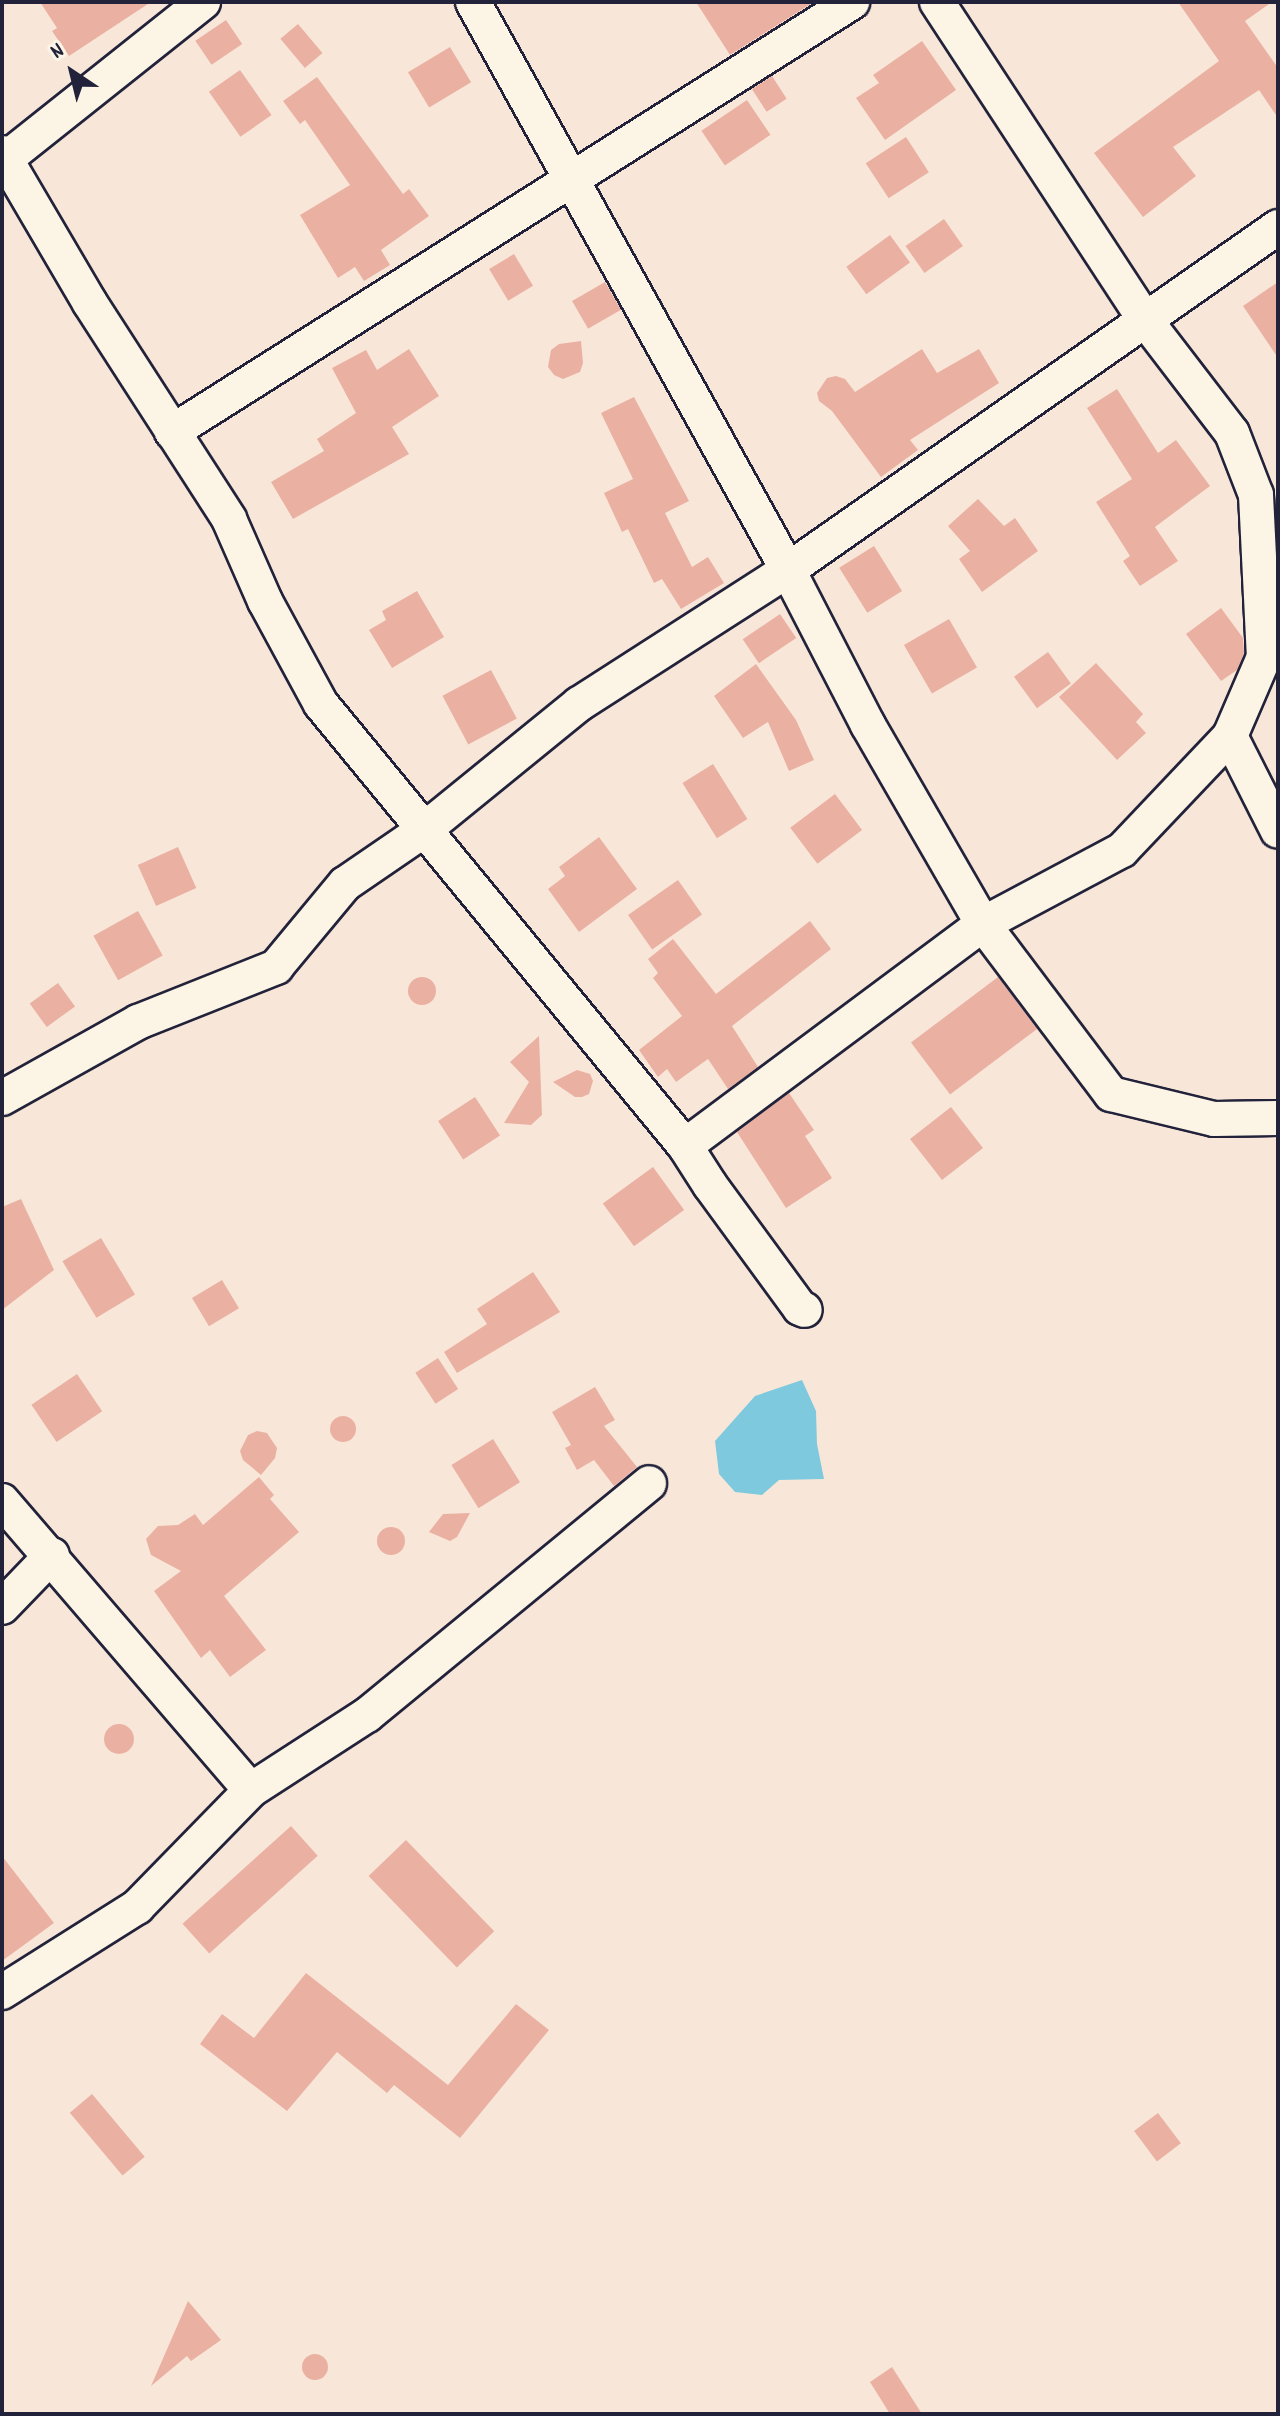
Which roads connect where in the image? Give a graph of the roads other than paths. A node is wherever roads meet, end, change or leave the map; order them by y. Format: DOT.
graph roads {
  1 [pos="203,2"];
  2 [pos="473,2"];
  3 [pos="852,2"];
  4 [pos="937,2"];
  5 [pos="4,158"];
  6 [pos="571,180"];
  7 [pos="1278,227"];
  8 [pos="1146,321"];
  9 [pos="172,432"];
  10 [pos="788,570"];
  11 [pos="1271,652"];
  12 [pos="1230,736"];
  13 [pos="424,830"];
  14 [pos="1278,831"];
  15 [pos="983,924"];
  16 [pos="2,1098"];
  17 [pos="1278,1118"];
  18 [pos="685,1146"];
  19 [pos="805,1310"];
  20 [pos="649,1483"];
  21 [pos="2,1501"];
  22 [pos="52,1555"];
  23 [pos="2,1607"];
  24 [pos="251,1790"];
  25 [pos="2,1992"];
  1 -- 5 [label="street"];
  2 -- 6 [label="street"];
  3 -- 6 [label="street"];
  4 -- 8 [label="street"];
  5 -- 9 [label="street"];
  6 -- 9 [label="street"];
  6 -- 10 [label="street"];
  7 -- 8 [label="street"];
  8 -- 10 [label="street"];
  8 -- 11 [label="street"];
  9 -- 13 [label="street"];
  10 -- 13 [label="street"];
  10 -- 15 [label="street"];
  11 -- 12 [label="street"];
  12 -- 14 [label="street"];
  12 -- 15 [label="street"];
  13 -- 16 [label="street"];
  13 -- 18 [label="street"];
  15 -- 17 [label="street"];
  15 -- 18 [label="street"];
  18 -- 19 [label="street"];
  20 -- 24 [label="street"];
  21 -- 22 [label="street"];
  22 -- 23 [label="street"];
  22 -- 24 [label="street"];
  24 -- 25 [label="street"];
}
